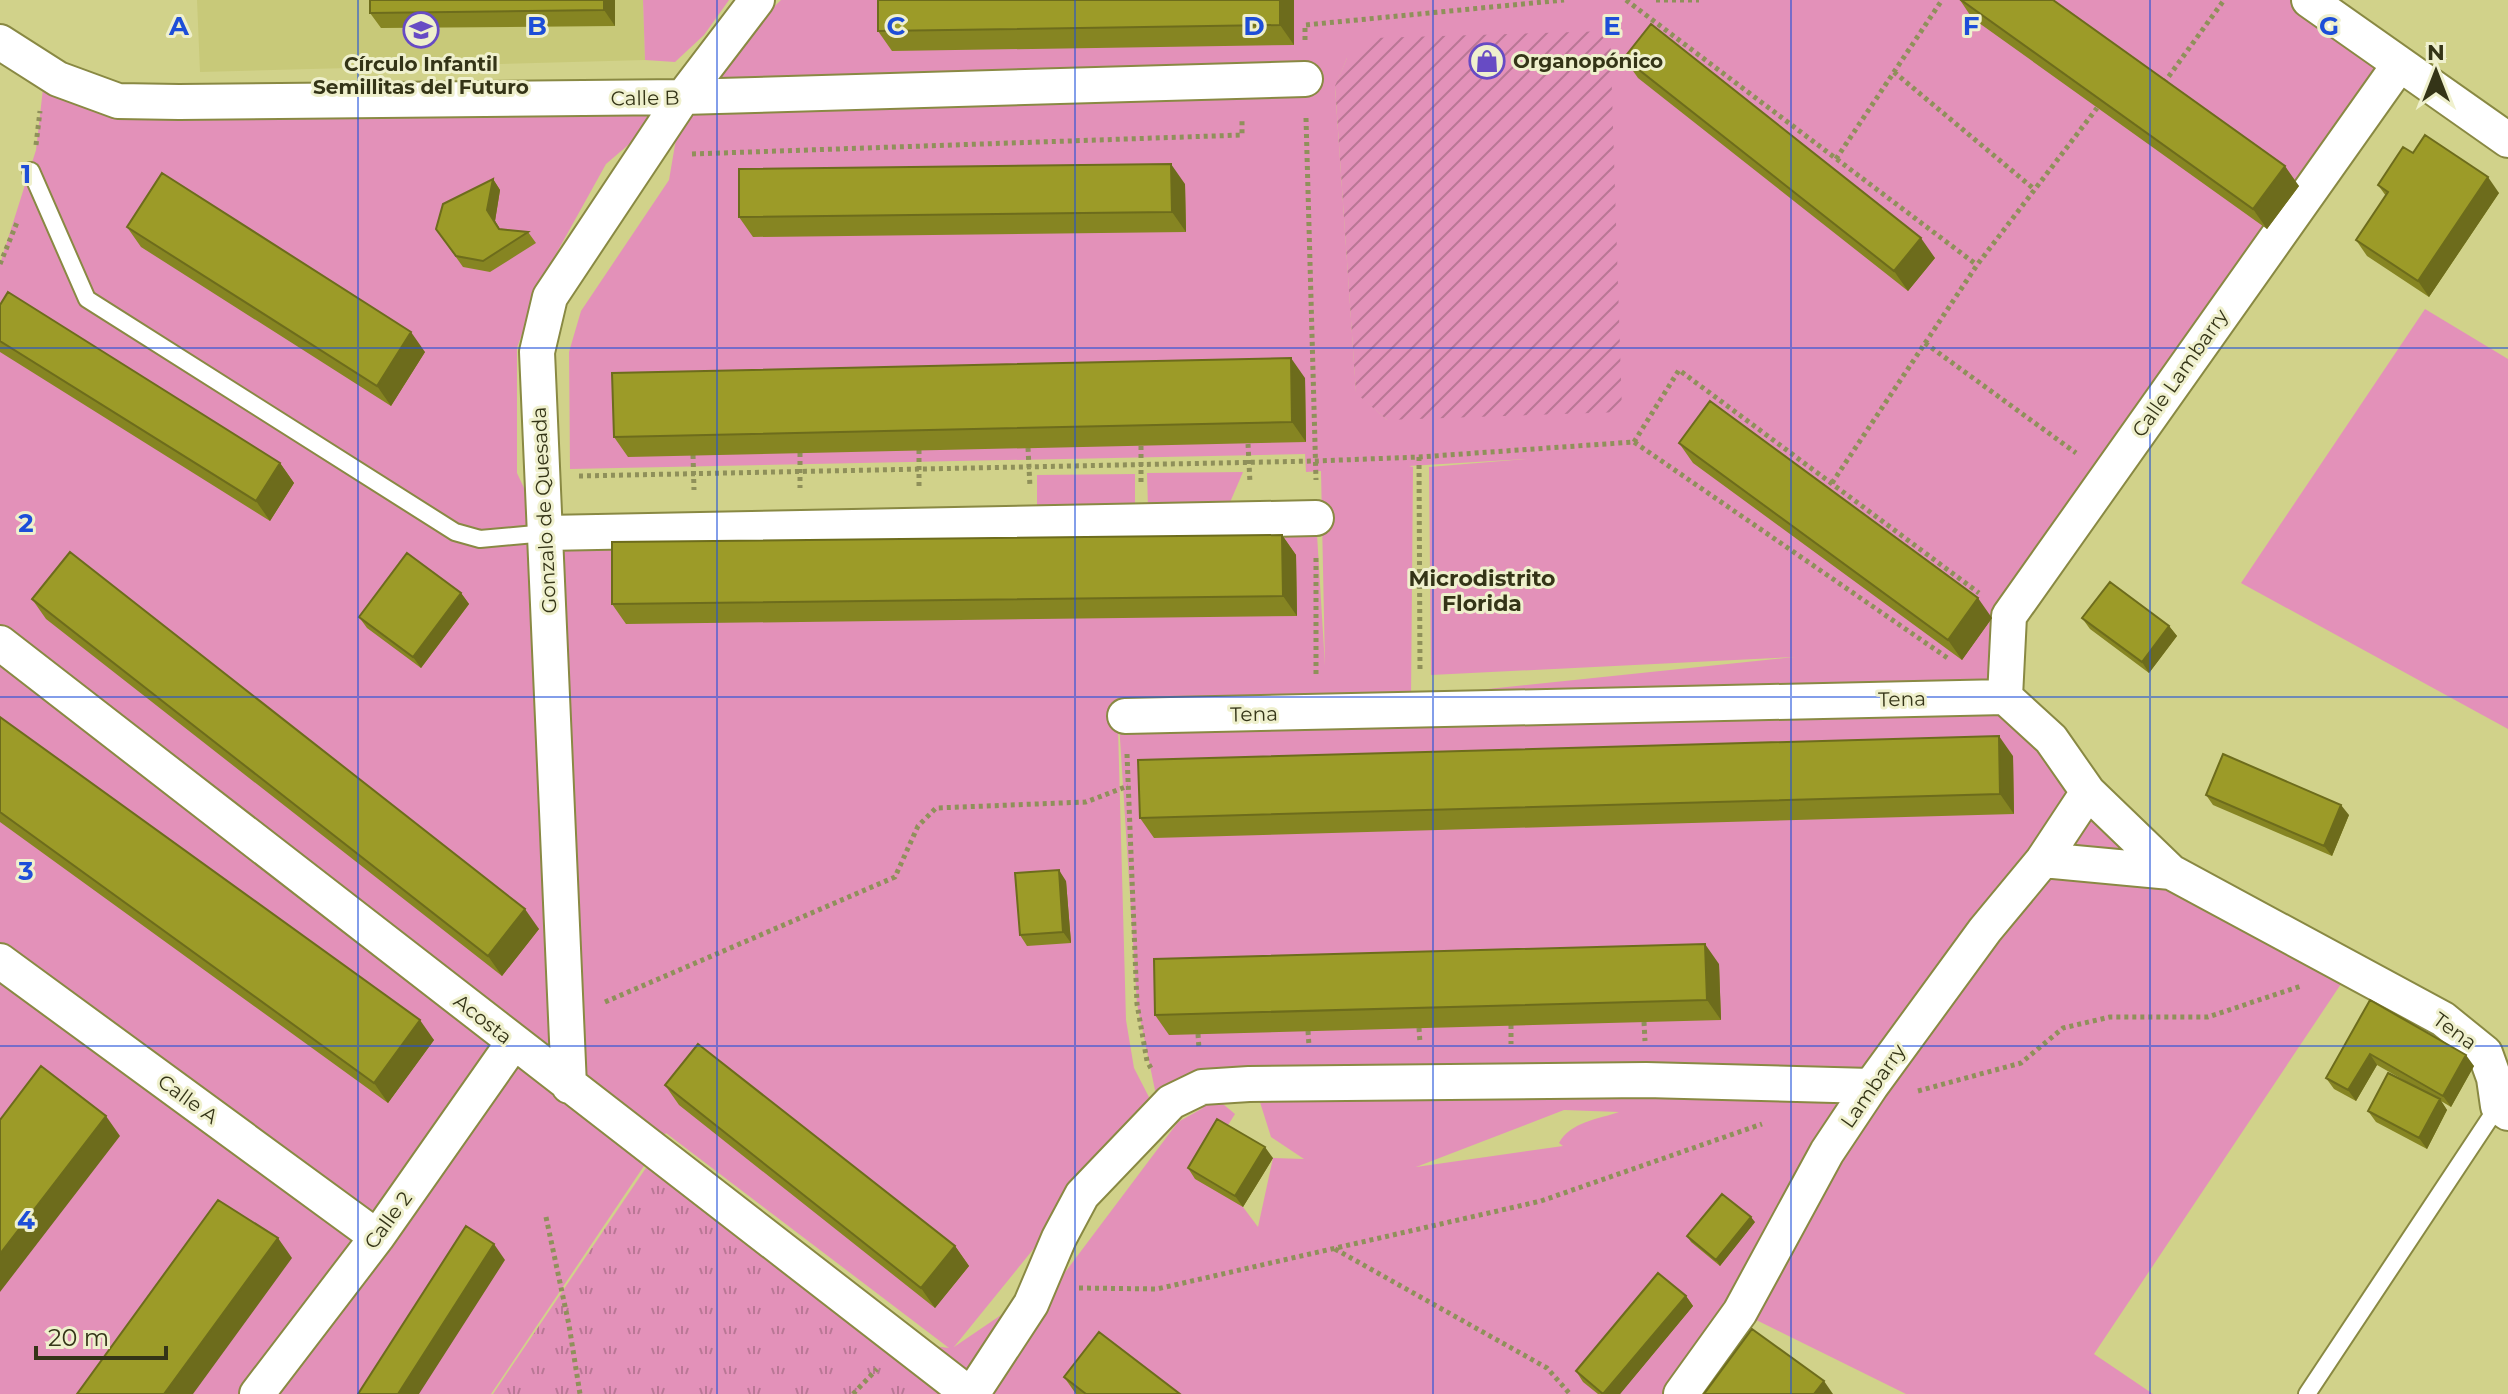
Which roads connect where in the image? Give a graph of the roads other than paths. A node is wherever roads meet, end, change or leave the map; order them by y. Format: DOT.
graph roads {
  1 [pos="757,0"];
  2 [pos="2309,0"];
  3 [pos="0,42"];
  4 [pos="2399,65"];
  5 [pos="1305,79"];
  6 [pos="683,97"];
  7 [pos="2508,140"];
  8 [pos="31,171"];
  9 [pos="1316,518"];
  10 [pos="546,533"];
  11 [pos="0,643"];
  12 [pos="2005,697"];
  13 [pos="1125,716"];
  14 [pos="2088,792"];
  15 [pos="2043,860"];
  16 [pos="2171,872"];
  17 [pos="5,976"];
  18 [pos="513,1043"];
  19 [pos="569,1086"];
  20 [pos="1866,1094"];
  21 [pos="2503,1109"];
  22 [pos="377,1237"];
  23 [pos="257,1394"];
  24 [pos="970,1394"];
  25 [pos="1681,1394"];
  26 [pos="2307,1394"];
  1 -- 6 [label="street, Gonzalo de Quesada"];
  2 -- 4 [label="street"];
  3 -- 6 [label="street, Calle B"];
  4 -- 7 [label="street"];
  4 -- 12 [label="street, Calle Lambarry"];
  5 -- 6 [label="street, Calle B"];
  6 -- 10 [label="street, Gonzalo de Quesada"];
  8 -- 10 [label="lane"];
  9 -- 10 [label="street"];
  10 -- 19 [label="street, Gonzalo de Quesada"];
  11 -- 18 [label="street, Acosta"];
  12 -- 13 [label="street, Tena"];
  12 -- 14 [label="street, Tena"];
  14 -- 15 [label="street, Lambarry"];
  14 -- 16 [label="street, Tena"];
  15 -- 16 [label="street"];
  15 -- 20 [label="street, Lambarry"];
  16 -- 21 [label="street, Tena"];
  17 -- 22 [label="street, Calle A"];
  18 -- 19 [label="street, Acosta"];
  18 -- 22 [label="street, Calle 2"];
  19 -- 24 [label="street, Acosta"];
  20 -- 24 [label="street"];
  20 -- 25 [label="street, Lambarry"];
  21 -- 26 [label="lane"];
  22 -- 23 [label="street, Calle 2"];
}
